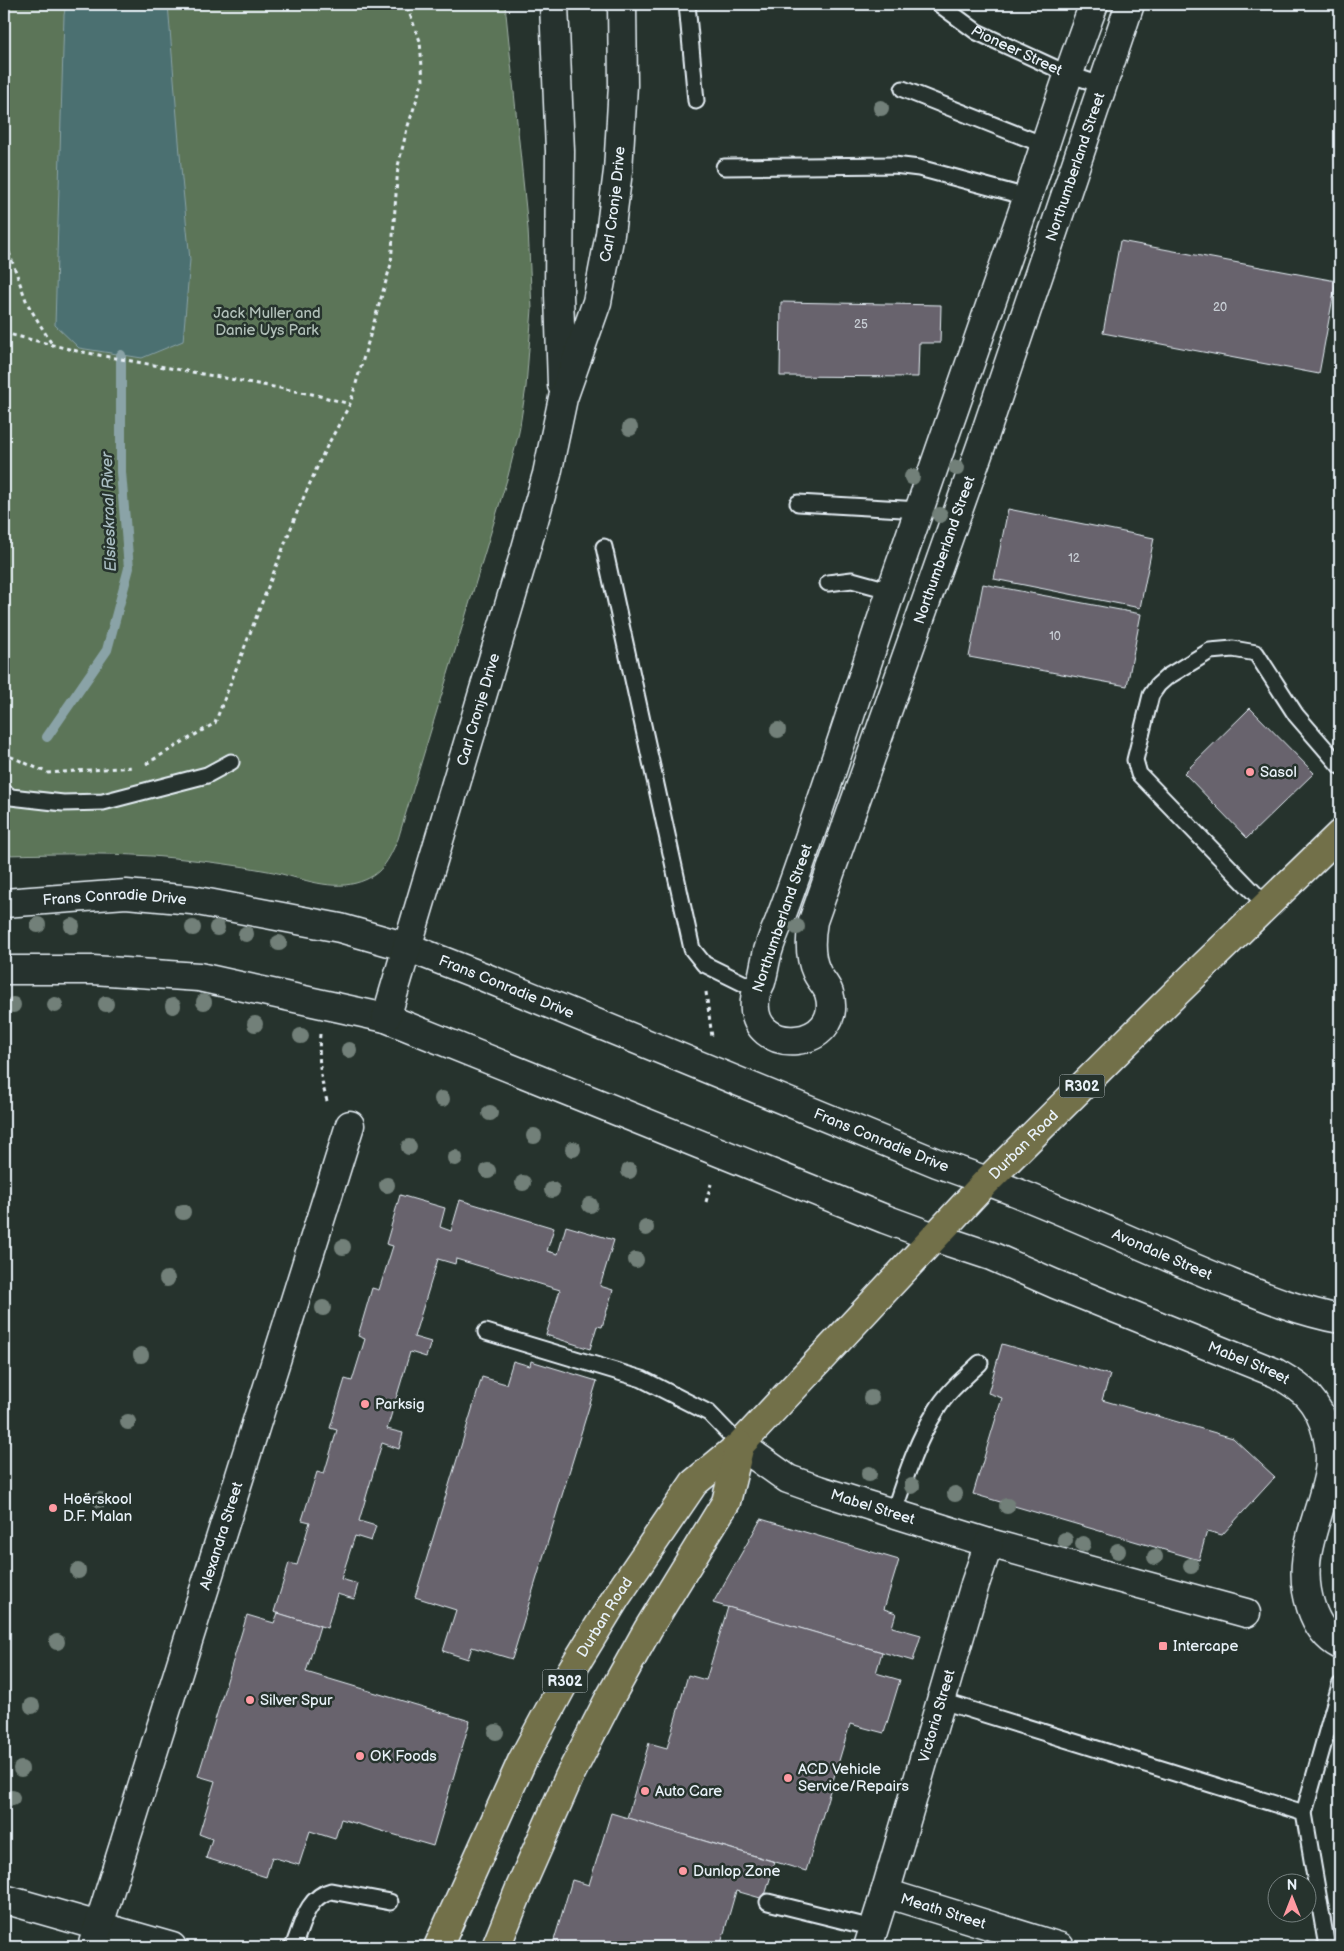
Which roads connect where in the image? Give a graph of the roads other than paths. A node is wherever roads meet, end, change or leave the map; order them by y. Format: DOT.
graph roads {
  1 [pos="554,4"];
  2 [pos="622,4"];
  3 [pos="686,4"];
  4 [pos="939,4"];
  5 [pos="1094,4"];
  6 [pos="1130,4"];
  7 [pos="1068,74"];
  8 [pos="1101,85"];
  9 [pos="903,89"];
  10 [pos="696,101"];
  11 [pos="1044,145"];
  12 [pos="724,167"];
  13 [pos="1027,197"];
  14 [pos="563,398"];
  15 [pos="798,503"];
  16 [pos="920,510"];
  17 [pos="604,546"];
  18 [pos="828,583"];
  19 [pos="892,591"];
  20 [pos="231,762"];
  21 [pos="1340,766"];
  22 [pos="4,792"];
  23 [pos="1340,834"];
  24 [pos="4,903"];
  25 [pos="1266,905"];
  26 [pos="408,947"];
  27 [pos="4,970"];
  28 [pos="757,990"];
  29 [pos="386,1018"];
  30 [pos="350,1125"];
  31 [pos="986,1181"];
  32 [pos="934,1236"];
  33 [pos="1340,1319"];
  34 [pos="486,1332"];
  35 [pos="980,1363"];
  36 [pos="740,1445"];
  37 [pos="893,1514"];
  38 [pos="989,1542"];
  39 [pos="1246,1613"];
  40 [pos="1340,1645"];
  41 [pos="1340,1685"];
  42 [pos="942,1701"];
  43 [pos="1304,1813"];
  44 [pos="885,1894"];
  45 [pos="4,1899"];
  46 [pos="390,1902"];
  47 [pos="768,1902"];
  48 [pos="96,1936"];
  49 [pos="871,1937"];
  50 [pos="172,1947"];
  51 [pos="293,1947"];
  52 [pos="438,1947"];
  53 [pos="496,1947"];
  54 [pos="1060,1947"];
  55 [pos="1327,1947"];
  1 -- 14 [label="street, Carl Cronje Drive"];
  2 -- 14 [label="street, Carl Cronje Drive"];
  3 -- 10 [label="lane"];
  4 -- 7 [label="lane, Pioneer Street"];
  5 -- 7 [label="street, Northumberland Street"];
  6 -- 8 [label="street, Northumberland Street"];
  7 -- 8 [label="lane, Pioneer Street"];
  7 -- 11 [label="street, Northumberland Street"];
  8 -- 28 [label="street, Northumberland Street"];
  9 -- 11 [label="lane"];
  11 -- 13 [label="street, Northumberland Street"];
  12 -- 13 [label="lane"];
  13 -- 16 [label="street, Northumberland Street"];
  14 -- 26 [label="street, Carl Cronje Drive"];
  15 -- 16 [label="lane"];
  16 -- 19 [label="street, Northumberland Street"];
  17 -- 28 [label="lane"];
  18 -- 19 [label="lane"];
  19 -- 28 [label="street, Northumberland Street"];
  20 -- 22 [label="lane"];
  21 -- 25 [label="lane"];
  23 -- 25 [label="main road, Durban Road / R302"];
  24 -- 26 [label="street, Frans Conradie Drive"];
  25 -- 31 [label="main road, Durban Road / R302"];
  26 -- 29 [label="street, Carl Cronje Drive"];
  26 -- 31 [label="street, Frans Conradie Drive"];
  27 -- 29 [label="street"];
  29 -- 32 [label="street"];
  30 -- 48 [label="street, Alexandra Street"];
  31 -- 32 [label="main road, Durban Road / R302"];
  31 -- 33 [label="street, Avondale Street"];
  32 -- 36 [label="main road, Durban Road / R302"];
  32 -- 40 [label="street, Mabel Street"];
  34 -- 36 [label="lane"];
  35 -- 37 [label="lane"];
  36 -- 37 [label="street, Mabel Street"];
  36 -- 52 [label="main road, Durban Road / R302"];
  36 -- 53 [label="main road, Durban Road / R302"];
  37 -- 38 [label="street, Mabel Street"];
  38 -- 39 [label="street, Mabel Street"];
  38 -- 42 [label="street, Victoria Street"];
  41 -- 43 [label="lane"];
  42 -- 43 [label="lane"];
  42 -- 44 [label="street, Victoria Street"];
  43 -- 55 [label="lane"];
  44 -- 49 [label="street, Victoria Street"];
  44 -- 54 [label="street, Meath Street"];
  45 -- 48 [label="street"];
  46 -- 51 [label="lane"];
  47 -- 49 [label="lane"];
  48 -- 50 [label="street"];
}
